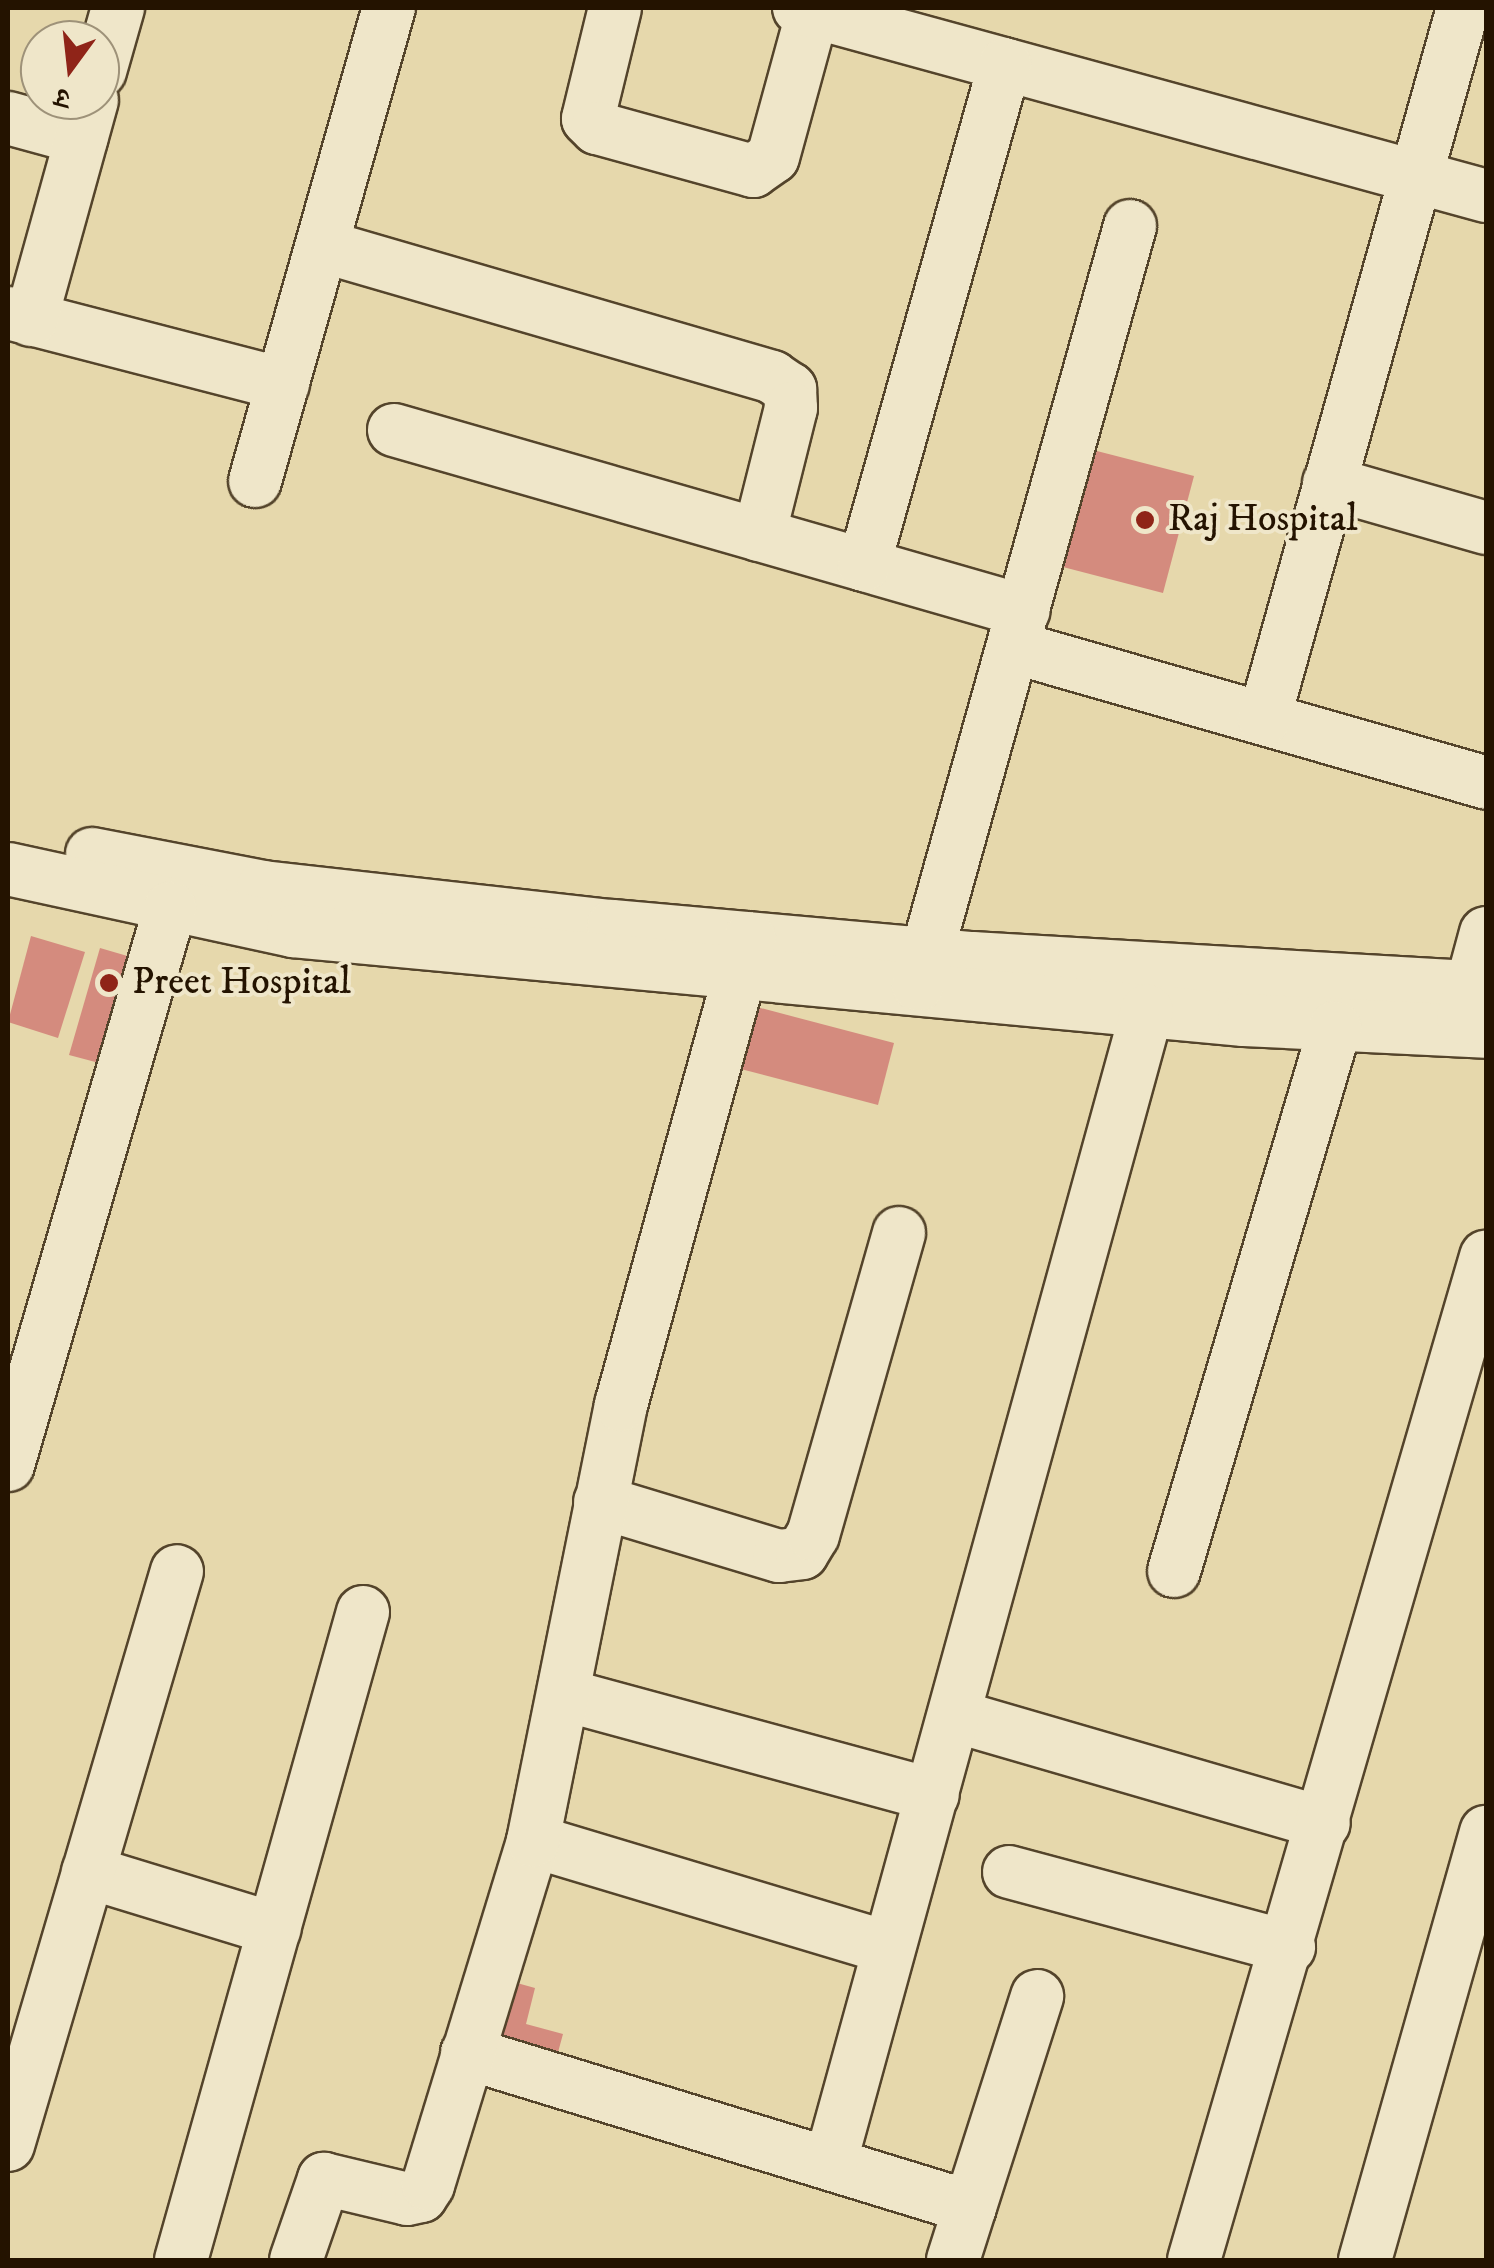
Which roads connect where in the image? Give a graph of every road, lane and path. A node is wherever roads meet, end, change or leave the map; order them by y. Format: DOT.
graph roads {
  1 [pos="388,8"];
  2 [pos="615,8"];
  3 [pos="1463,8"];
  4 [pos="806,9"];
  5 [pos="1005,64"];
  6 [pos="86,120"];
  7 [pos="1415,176"];
  8 [pos="1486,196"];
  9 [pos="1130,226"];
  10 [pos="322,246"];
  11 [pos="19,316"];
  12 [pos="283,384"];
  13 [pos="394,430"];
  14 [pos="255,481"];
  15 [pos="1329,483"];
  16 [pos="1486,528"];
  17 [pos="759,535"];
  18 [pos="864,565"];
  19 [pos="1019,629"];
  20 [pos="1264,719"];
  21 [pos="1486,783"];
  22 [pos="8,836"];
  23 [pos="8,869"];
  24 [pos="170,908"];
  25 [pos="296,911"];
  26 [pos="1486,933"];
  27 [pos="744,957"];
  28 [pos="921,972"];
  29 [pos="1476,1009"];
  30 [pos="1148,1011"];
  31 [pos="1335,1027"];
  32 [pos="899,1233"];
  33 [pos="1486,1257"];
  34 [pos="8,1465"];
  35 [pos="600,1502"];
  36 [pos="1174,1571"];
  37 [pos="177,1572"];
  38 [pos="364,1612"];
  39 [pos="565,1695"];
  40 [pos="954,1716"];
  41 [pos="933,1794"];
  42 [pos="1324,1823"];
  43 [pos="1486,1832"];
  44 [pos="533,1841"];
  45 [pos="88,1872"];
  46 [pos="1009,1872"];
  47 [pos="274,1930"];
  48 [pos="886,1947"];
  49 [pos="1289,1947"];
  50 [pos="1036,1996"];
  51 [pos="468,2052"];
  52 [pos="8,2138"];
  53 [pos="830,2164"];
  54 [pos="970,2207"];
  55 [pos="182,2260"];
  56 [pos="296,2260"];
  57 [pos="953,2260"];
  58 [pos="1194,2260"];
  59 [pos="1366,2260"];
  1 -- 10 [label="street"];
  2 -- 4 [label="street"];
  3 -- 7 [label="street"];
  4 -- 5 [label="street"];
  5 -- 7 [label="street"];
  5 -- 18 [label="street"];
  6 -- 11 [label="street"];
  7 -- 8 [label="street"];
  7 -- 15 [label="street"];
  9 -- 19 [label="street"];
  10 -- 12 [label="street"];
  10 -- 17 [label="street"];
  11 -- 12 [label="street"];
  12 -- 14 [label="street"];
  13 -- 17 [label="street"];
  15 -- 16 [label="street"];
  15 -- 20 [label="street"];
  17 -- 18 [label="street"];
  18 -- 19 [label="street"];
  19 -- 20 [label="street"];
  19 -- 28 [label="street"];
  20 -- 21 [label="street"];
  22 -- 25 [label="street"];
  23 -- 24 [label="street"];
  24 -- 25 [label="street"];
  24 -- 34 [label="street"];
  25 -- 27 [label="street"];
  26 -- 29 [label="street"];
  27 -- 28 [label="street"];
  27 -- 35 [label="street"];
  28 -- 29 [label="street"];
  28 -- 30 [label="street"];
  29 -- 31 [label="street"];
  30 -- 31 [label="street"];
  30 -- 40 [label="street"];
  31 -- 36 [label="street"];
  32 -- 35 [label="street"];
  33 -- 42 [label="street"];
  35 -- 39 [label="street"];
  37 -- 45 [label="street"];
  38 -- 47 [label="street"];
  39 -- 41 [label="street"];
  39 -- 44 [label="street"];
  40 -- 41 [label="street"];
  40 -- 42 [label="street"];
  41 -- 48 [label="street"];
  42 -- 49 [label="street"];
  43 -- 59 [label="street"];
  44 -- 48 [label="street"];
  44 -- 51 [label="street"];
  45 -- 47 [label="street"];
  45 -- 52 [label="street"];
  46 -- 49 [label="street"];
  47 -- 55 [label="street"];
  48 -- 53 [label="street"];
  49 -- 58 [label="street"];
  50 -- 54 [label="street"];
  51 -- 53 [label="street"];
  51 -- 56 [label="street"];
  53 -- 54 [label="street"];
  54 -- 57 [label="street"];
}
